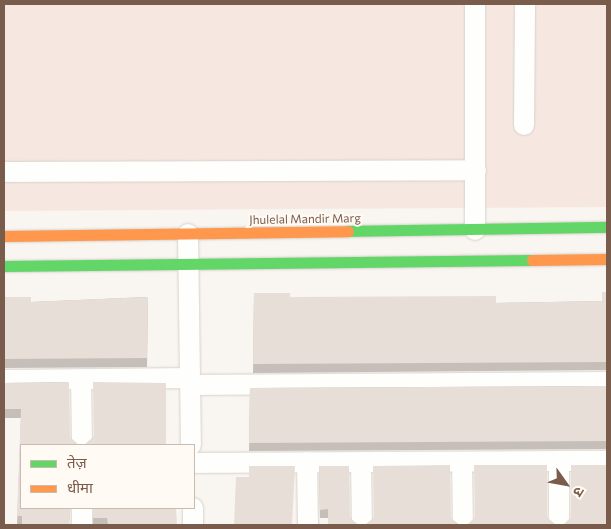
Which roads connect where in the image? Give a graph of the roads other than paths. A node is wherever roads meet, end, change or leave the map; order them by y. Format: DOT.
graph roads {
  1 [pos="475,4"];
  2 [pos="524,4"];
  3 [pos="524,125"];
  4 [pos="476,170"];
  5 [pos="4,172"];
  6 [pos="607,227"];
  7 [pos="475,230"];
  8 [pos="188,234"];
  9 [pos="4,236"];
  10 [pos="607,259"];
  11 [pos="189,265"];
  12 [pos="4,266"];
  13 [pos="81,379"];
  14 [pos="4,380"];
  15 [pos="190,382"];
  16 [pos="607,382"];
  17 [pos="82,444"];
  18 [pos="192,444"];
  19 [pos="559,461"];
  20 [pos="607,461"];
  21 [pos="308,462"];
  22 [pos="361,462"];
  23 [pos="462,462"];
  24 [pos="195,463"];
  25 [pos="82,509"];
  26 [pos="193,509"];
  27 [pos="82,525"];
  28 [pos="193,525"];
  29 [pos="308,525"];
  30 [pos="362,525"];
  31 [pos="463,525"];
  32 [pos="559,525"];
  1 -- 4 [label="street"];
  2 -- 3 [label="street"];
  4 -- 5 [label="street"];
  4 -- 7 [label="street"];
  6 -- 7 [label="street, Jhulelal Mandir Marg"];
  7 -- 8 [label="street, Jhulelal Mandir Marg"];
  8 -- 9 [label="street, Jhulelal Mandir Marg"];
  8 -- 11 [label="street"];
  10 -- 11 [label="street"];
  11 -- 12 [label="street"];
  11 -- 15 [label="street"];
  13 -- 14 [label="street"];
  13 -- 15 [label="street"];
  13 -- 17 [label="street"];
  15 -- 16 [label="street"];
  15 -- 18 [label="street"];
  19 -- 20 [label="street"];
  19 -- 23 [label="street"];
  19 -- 32 [label="street"];
  21 -- 22 [label="street"];
  21 -- 24 [label="street"];
  21 -- 29 [label="street"];
  22 -- 23 [label="street"];
  22 -- 30 [label="street"];
  23 -- 31 [label="street"];
  25 -- 27 [label="street"];
  26 -- 28 [label="street"];
}
